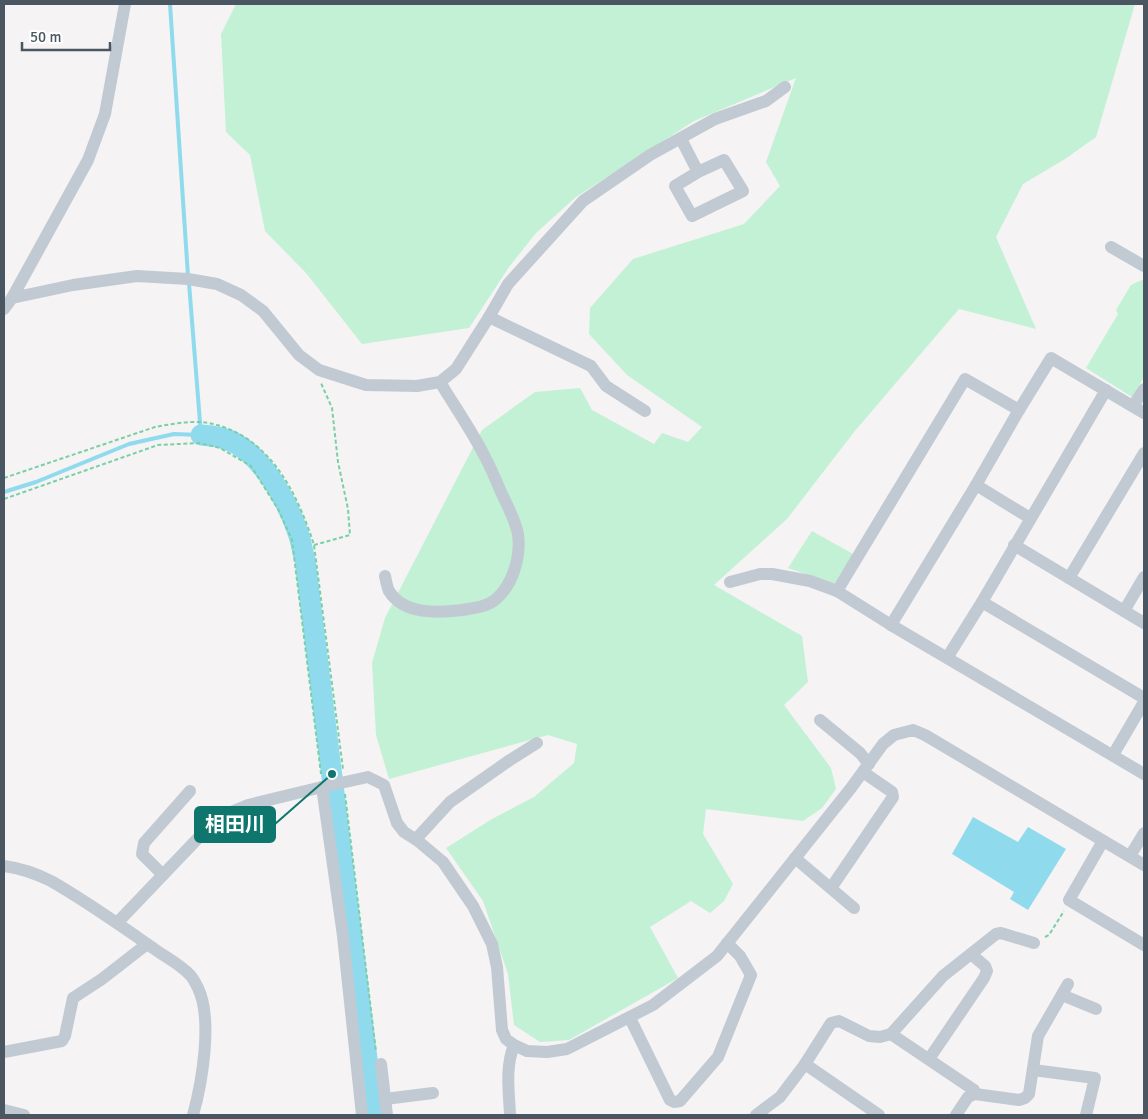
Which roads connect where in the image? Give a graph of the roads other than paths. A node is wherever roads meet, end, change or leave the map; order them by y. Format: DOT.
graph roads {
  1 [pos="123,5"];
  2 [pos="785,87"];
  3 [pos="681,139"];
  4 [pos="698,172"];
  5 [pos="1110,247"];
  6 [pos="1144,266"];
  7 [pos="12,298"];
  8 [pos="4,309"];
  9 [pos="489,317"];
  10 [pos="440,382"];
  11 [pos="1144,389"];
  12 [pos="1106,390"];
  13 [pos="1019,410"];
  14 [pos="1139,410"];
  15 [pos="645,411"];
  16 [pos="1144,452"];
  17 [pos="976,485"];
  18 [pos="1030,518"];
  19 [pos="1014,545"];
  20 [pos="385,576"];
  21 [pos="1144,577"];
  22 [pos="1070,578"];
  23 [pos="730,582"];
  24 [pos="838,591"];
  25 [pos="982,602"];
  26 [pos="1124,611"];
  27 [pos="1144,623"];
  28 [pos="891,625"];
  29 [pos="947,658"];
  30 [pos="1144,700"];
  31 [pos="820,720"];
  32 [pos="537,743"];
  33 [pos="1113,755"];
  34 [pos="868,765"];
  35 [pos="1144,774"];
  36 [pos="324,786"];
  37 [pos="190,791"];
  38 [pos="1144,833"];
  39 [pos="416,839"];
  40 [pos="1104,841"];
  41 [pos="1130,856"];
  42 [pos="795,858"];
  43 [pos="1144,865"];
  44 [pos="4,866"];
  45 [pos="164,875"];
  46 [pos="831,888"];
  47 [pos="854,908"];
  48 [pos="117,923"];
  49 [pos="727,943"];
  50 [pos="1034,943"];
  51 [pos="147,944"];
  52 [pos="1144,945"];
  53 [pos="971,954"];
  54 [pos="1096,1009"];
  55 [pos="630,1018"];
  56 [pos="891,1034"];
  57 [pos="514,1045"];
  58 [pos="4,1052"];
  59 [pos="929,1058"];
  60 [pos="381,1064"];
  61 [pos="805,1064"];
  62 [pos="1033,1070"];
  63 [pos="432,1093"];
  64 [pos="975,1094"];
  65 [pos="385,1099"];
  66 [pos="4,1110"];
  67 [pos="24,1115"];
  68 [pos="193,1115"];
  69 [pos="362,1115"];
  70 [pos="387,1115"];
  71 [pos="510,1115"];
  72 [pos="756,1115"];
  73 [pos="880,1115"];
  74 [pos="956,1115"];
  75 [pos="1086,1115"];
  1 -- 7 [label="street"];
  2 -- 3 [label="street"];
  3 -- 4 [label="street"];
  3 -- 9 [label="street"];
  4 -- 4 [label="street"];
  5 -- 6 [label="street"];
  7 -- 8 [label="street"];
  7 -- 10 [label="street"];
  9 -- 10 [label="street"];
  9 -- 15 [label="street"];
  10 -- 20 [label="street"];
  11 -- 14 [label="street"];
  12 -- 13 [label="street"];
  12 -- 14 [label="street"];
  12 -- 18 [label="street"];
  13 -- 17 [label="street"];
  13 -- 24 [label="street"];
  16 -- 22 [label="street"];
  17 -- 18 [label="street"];
  17 -- 28 [label="street"];
  18 -- 19 [label="street"];
  19 -- 22 [label="street"];
  19 -- 25 [label="street"];
  21 -- 26 [label="street"];
  22 -- 26 [label="street"];
  23 -- 24 [label="street"];
  24 -- 28 [label="street"];
  25 -- 29 [label="street"];
  25 -- 30 [label="street"];
  26 -- 27 [label="street"];
  28 -- 29 [label="street"];
  29 -- 33 [label="street"];
  30 -- 33 [label="street"];
  31 -- 34 [label="street"];
  32 -- 39 [label="street"];
  33 -- 35 [label="street"];
  34 -- 40 [label="street"];
  34 -- 42 [label="street"];
  34 -- 46 [label="street"];
  36 -- 39 [label="street"];
  36 -- 45 [label="street"];
  36 -- 69 [label="street"];
  37 -- 45 [label="street"];
  38 -- 41 [label="street"];
  39 -- 57 [label="street"];
  40 -- 41 [label="street"];
  40 -- 52 [label="street"];
  41 -- 43 [label="street"];
  42 -- 46 [label="street"];
  42 -- 49 [label="street"];
  44 -- 48 [label="street"];
  45 -- 48 [label="street"];
  46 -- 47 [label="street"];
  48 -- 51 [label="street"];
  49 -- 55 [label="street"];
  49 -- 55 [label="street"];
  50 -- 53 [label="street"];
  51 -- 58 [label="street"];
  51 -- 68 [label="street"];
  53 -- 56 [label="street"];
  53 -- 59 [label="street"];
  54 -- 62 [label="street"];
  55 -- 57 [label="street"];
  56 -- 59 [label="street"];
  56 -- 61 [label="street"];
  57 -- 71 [label="street"];
  59 -- 64 [label="street"];
  60 -- 65 [label="street"];
  61 -- 72 [label="street"];
  61 -- 73 [label="street"];
  62 -- 64 [label="street"];
  62 -- 75 [label="street"];
  63 -- 65 [label="street"];
  64 -- 74 [label="street"];
  65 -- 70 [label="street"];
  66 -- 67 [label="street"];
}
